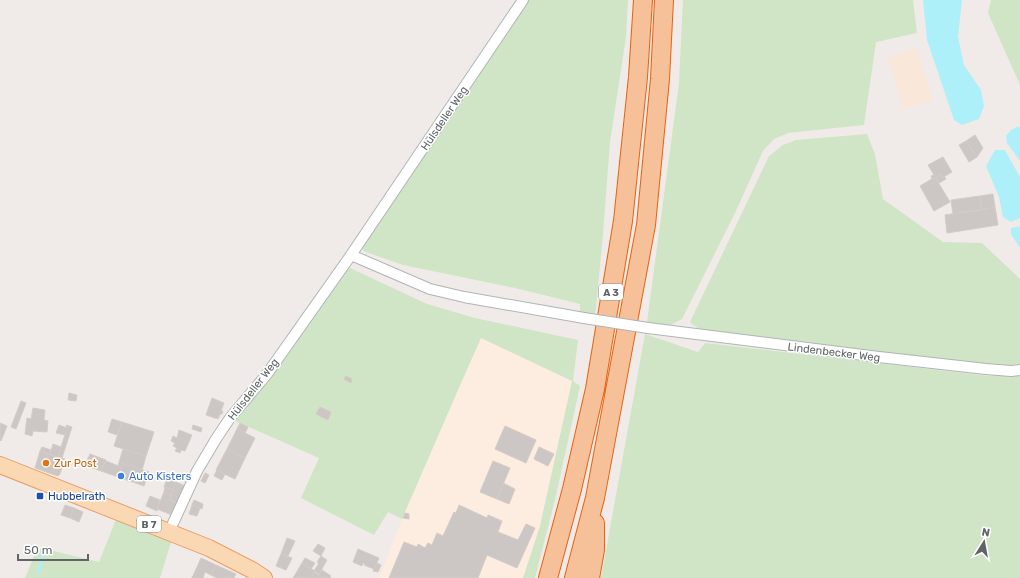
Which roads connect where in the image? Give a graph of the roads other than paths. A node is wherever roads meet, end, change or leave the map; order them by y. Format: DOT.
graph roads {
  1 [pos="523,0"];
  2 [pos="643,0"];
  3 [pos="664,0"];
  4 [pos="351,254"];
  5 [pos="1020,370"];
  6 [pos="0,466"];
  7 [pos="595,498"];
  8 [pos="170,532"];
  9 [pos="264,578"];
  10 [pos="548,578"];
  11 [pos="574,578"];
  12 [pos="590,578"];
  1 -- 4 [label="street, Hülsdeller Weg"];
  2 -- 10 [label="highway, A 3"];
  3 -- 7 [label="highway, A 3"];
  4 -- 5 [label="street, Lindenbecker Weg, bridge"];
  4 -- 8 [label="street, Hülsdeller Weg"];
  6 -- 8 [label="main road, B 7"];
  7 -- 11 [label="highway, A 3"];
  7 -- 12 [label="highway"];
  8 -- 9 [label="main road, B 7"];
}
